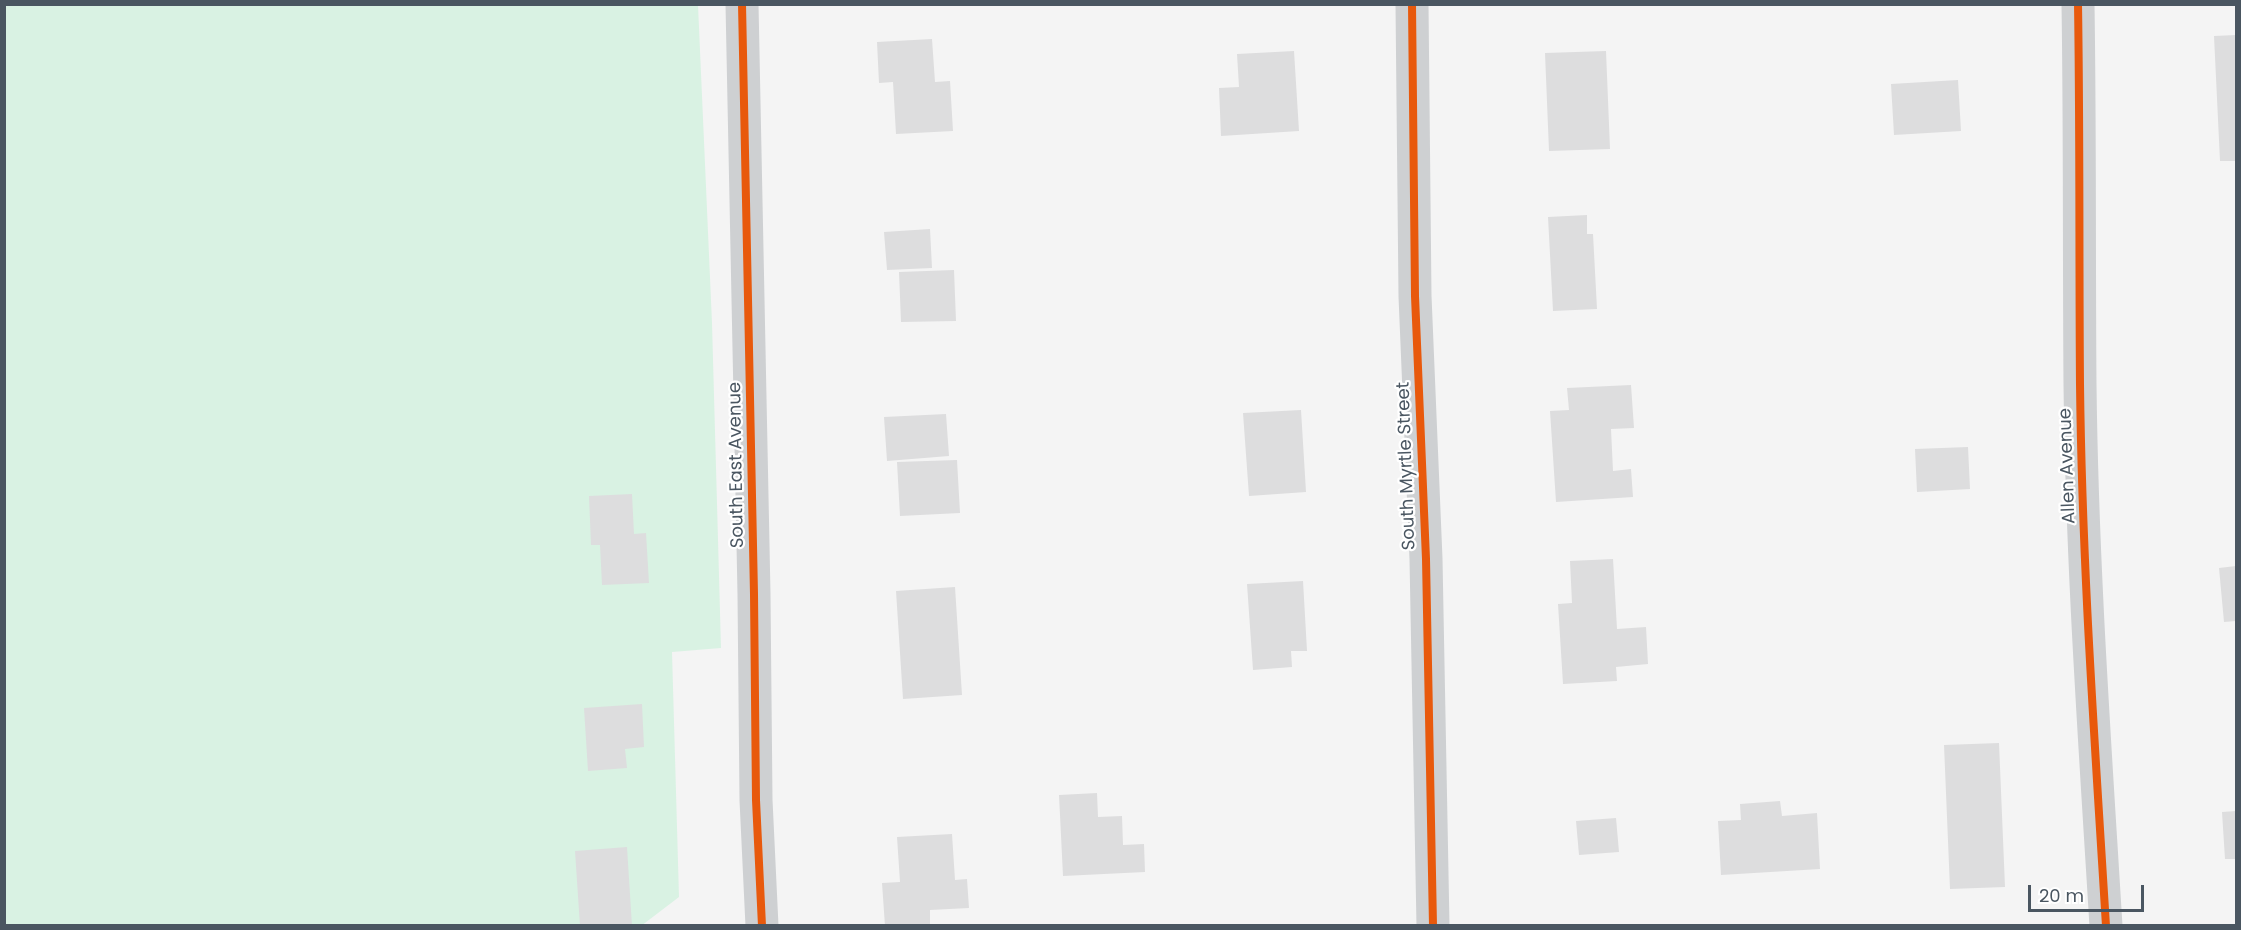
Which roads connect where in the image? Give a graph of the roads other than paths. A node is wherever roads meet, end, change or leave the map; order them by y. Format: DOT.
graph roads {
  1 [pos="742,4"];
  2 [pos="1412,4"];
  3 [pos="2078,4"];
  4 [pos="762,926"];
  5 [pos="1433,926"];
  6 [pos="2106,926"];
  1 -- 4 [label="street, South East Avenue"];
  2 -- 5 [label="street, South Myrtle Street"];
  3 -- 6 [label="street, Allen Avenue"];
}
